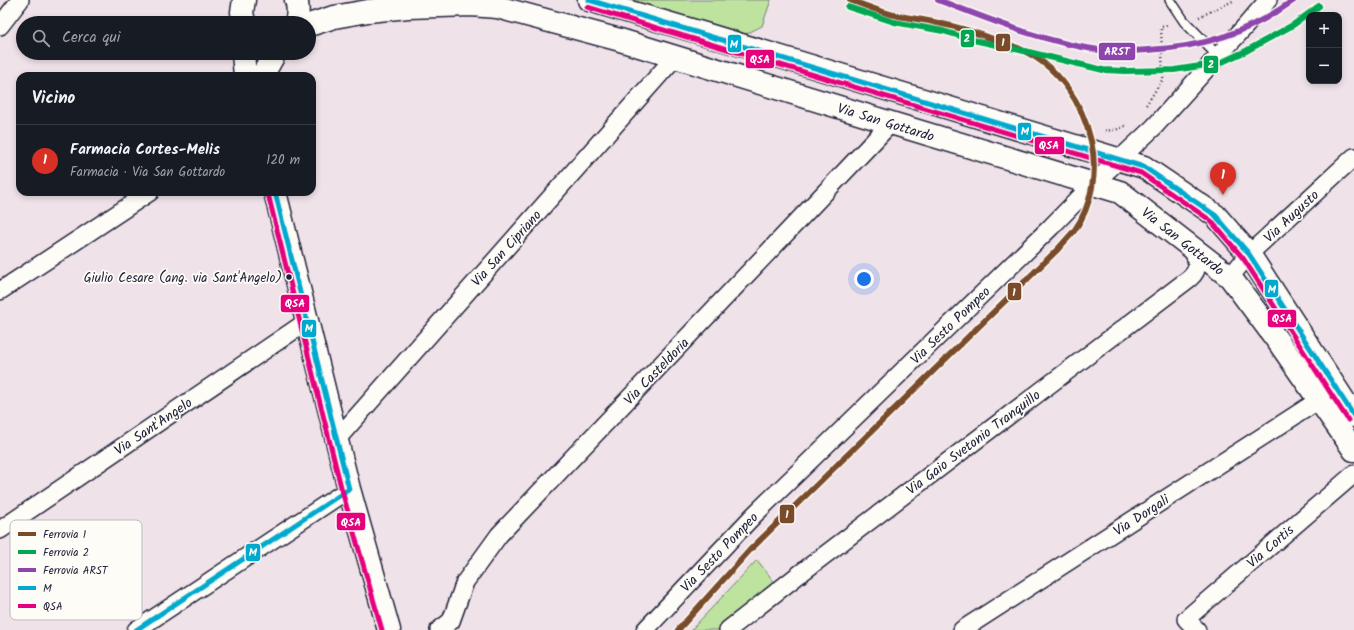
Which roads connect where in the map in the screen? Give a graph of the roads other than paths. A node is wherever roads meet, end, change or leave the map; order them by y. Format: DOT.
graph roads {
  1 [pos="20,0"];
  2 [pos="296,0"];
  3 [pos="589,0"];
  4 [pos="605,0"];
  5 [pos="1170,0"];
  6 [pos="1268,0"];
  7 [pos="298,16"];
  8 [pos="316,23"];
  9 [pos="0,26"];
  10 [pos="1218,56"];
  11 [pos="675,57"];
  12 [pos="244,60"];
  13 [pos="271,60"];
  14 [pos="245,72"];
  15 [pos="264,72"];
  16 [pos="891,123"];
  17 [pos="1080,148"];
  18 [pos="1354,157"];
  19 [pos="1120,159"];
  20 [pos="1094,184"];
  21 [pos="144,196"];
  22 [pos="276,196"];
  23 [pos="1190,245"];
  24 [pos="1249,254"];
  25 [pos="1230,277"];
  26 [pos="0,292"];
  27 [pos="306,322"];
  28 [pos="1319,400"];
  29 [pos="1354,416"];
  30 [pos="337,439"];
  31 [pos="1354,450"];
  32 [pos="1354,474"];
  33 [pos="350,488"];
  34 [pos="15,520"];
  35 [pos="10,523"];
  36 [pos="0,530"];
  37 [pos="1192,624"];
  38 [pos="136,630"];
  39 [pos="389,630"];
  40 [pos="439,630"];
  41 [pos="645,630"];
  42 [pos="728,630"];
  43 [pos="962,630"];
  1 -- 9 [label="street"];
  2 -- 7 [label="main road"];
  3 -- 17 [label="main road"];
  4 -- 17 [label="lane"];
  5 -- 10 [label="lane"];
  6 -- 10 [label="street, Via Sesto Pompeo"];
  8 -- 11 [label="main road, Via San Gottardo"];
  10 -- 19 [label="street, Via Sesto Pompeo"];
  11 -- 16 [label="main road, Via San Gottardo"];
  11 -- 30 [label="street, Via San Cipriano"];
  12 -- 14 [label="main road"];
  13 -- 15 [label="main road"];
  16 -- 20 [label="main road, Via San Gottardo"];
  16 -- 40 [label="street, Via Casteldoria"];
  17 -- 19 [label="main road"];
  18 -- 24 [label="street, Via Augusto"];
  19 -- 20 [label="street, Via Sesto Pompeo"];
  19 -- 24 [label="main road"];
  20 -- 23 [label="main road, Via San Gottardo"];
  20 -- 41 [label="street, Via Sesto Pompeo"];
  21 -- 26 [label="street"];
  22 -- 27 [label="main road"];
  23 -- 25 [label="main road, Via San Gottardo"];
  23 -- 42 [label="street, Via Gaio Svetonio Tranquillo"];
  24 -- 25 [label="street, Via Augusto"];
  24 -- 29 [label="main road"];
  25 -- 28 [label="main road, Via San Gottardo"];
  27 -- 30 [label="main road"];
  27 -- 34 [label="street, Via Sant'Angelo"];
  28 -- 31 [label="main road, Via San Gottardo"];
  28 -- 43 [label="street, Via Dorgali"];
  30 -- 33 [label="main road"];
  32 -- 37 [label="street, Via Cortis"];
  33 -- 38 [label="street"];
  33 -- 39 [label="main road"];
  35 -- 36 [label="street, Via Sant'Angelo"];
}
